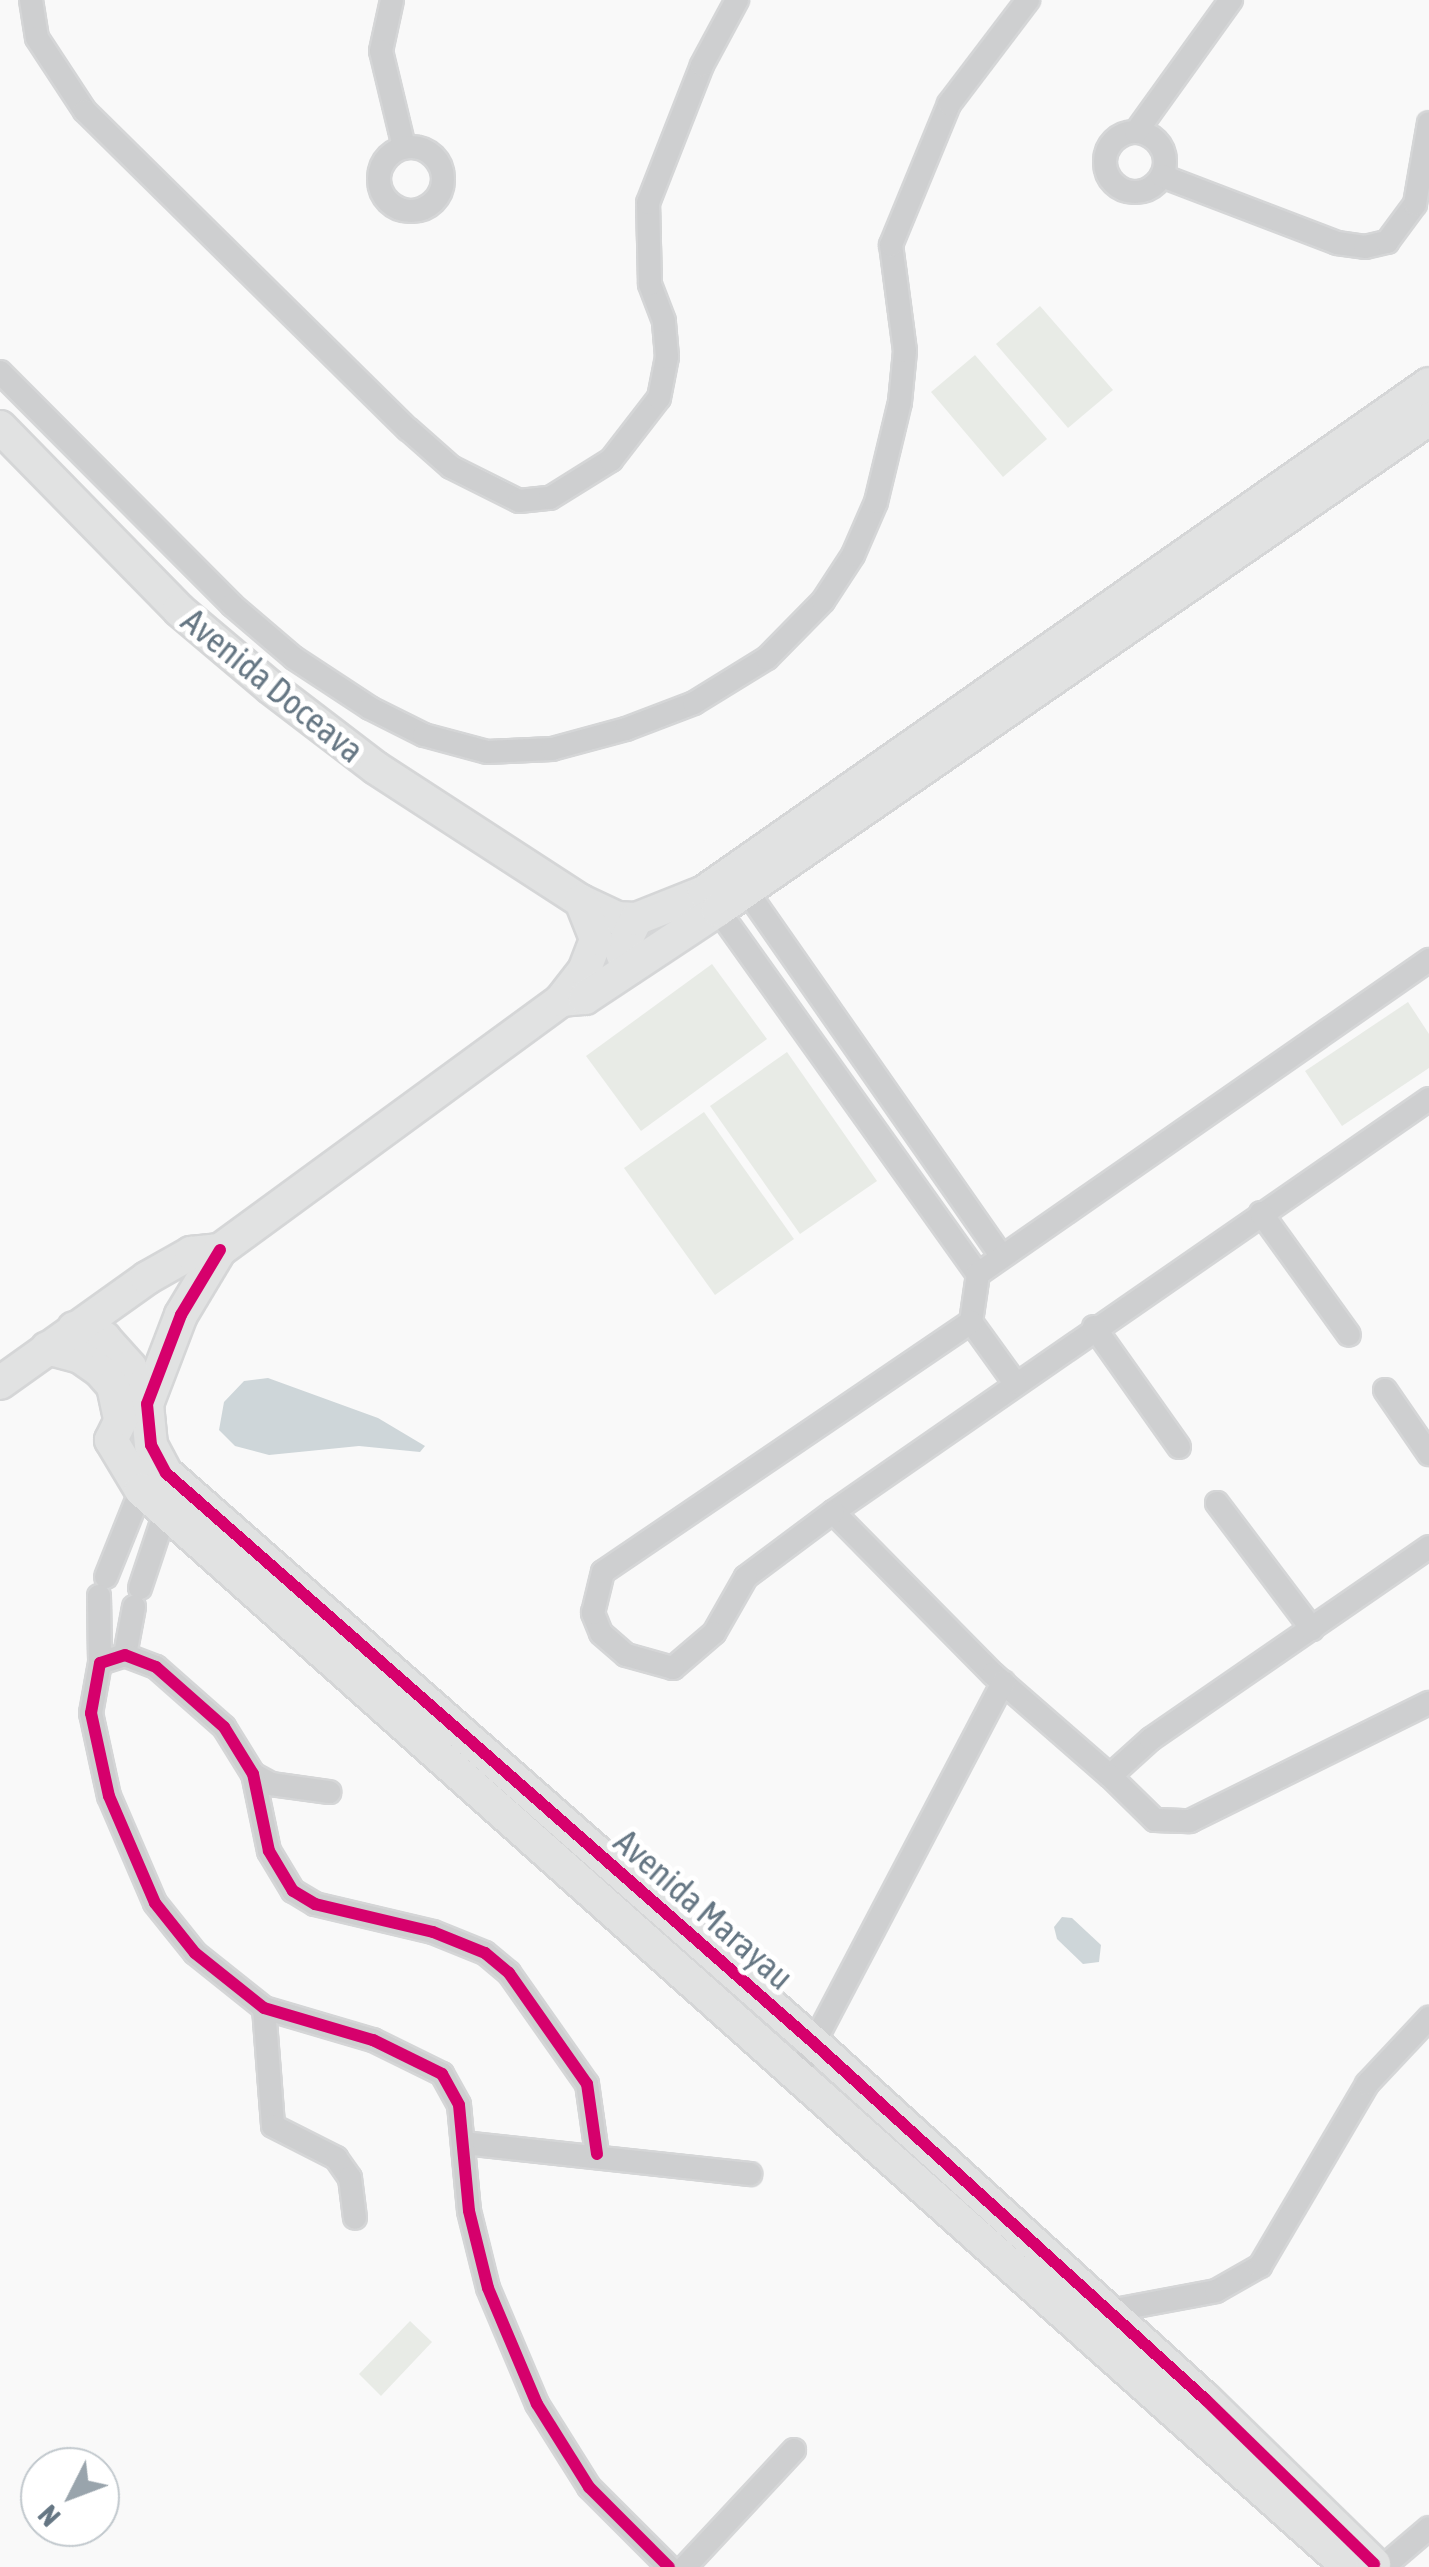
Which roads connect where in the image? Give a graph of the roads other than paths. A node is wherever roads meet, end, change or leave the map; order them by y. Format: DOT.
graph roads {
  1 [pos="31,0"];
  2 [pos="392,0"];
  3 [pos="737,0"];
  4 [pos="1028,0"];
  5 [pos="1231,0"];
  6 [pos="1429,123"];
  7 [pos="1136,132"];
  8 [pos="404,147"];
  9 [pos="1162,176"];
  10 [pos="0,372"];
  11 [pos="1429,384"];
  12 [pos="1429,418"];
  13 [pos="0,427"];
  14 [pos="746,890"];
  15 [pos="582,901"];
  16 [pos="718,910"];
  17 [pos="636,919"];
  18 [pos="1429,960"];
  19 [pos="628,969"];
  20 [pos="562,1000"];
  21 [pos="1428,1101"];
  22 [pos="1262,1213"];
  23 [pos="220,1250"];
  24 [pos="1001,1255"];
  25 [pos="978,1274"];
  26 [pos="971,1322"];
  27 [pos="74,1328"];
  28 [pos="1094,1328"];
  29 [pos="1350,1336"];
  30 [pos="47,1348"];
  31 [pos="0,1382"];
  32 [pos="1015,1383"];
  33 [pos="1385,1390"];
  34 [pos="120,1418"];
  35 [pos="1179,1447"];
  36 [pos="1429,1454"];
  37 [pos="153,1500"];
  38 [pos="1217,1503"];
  39 [pos="833,1512"];
  40 [pos="1429,1547"];
  41 [pos="1312,1629"];
  42 [pos="125,1655"];
  43 [pos="100,1663"];
  44 [pos="1003,1682"];
  45 [pos="1429,1703"];
  46 [pos="253,1774"];
  47 [pos="1110,1776"];
  48 [pos="328,1792"];
  49 [pos="264,2008"];
  50 [pos="1429,2018"];
  51 [pos="815,2044"];
  52 [pos="796,2077"];
  53 [pos="464,2143"];
  54 [pos="597,2154"];
  55 [pos="750,2174"];
  56 [pos="355,2218"];
  57 [pos="1108,2311"];
  58 [pos="1066,2318"];
  59 [pos="794,2450"];
  60 [pos="1429,2528"];
  61 [pos="1377,2565"];
  62 [pos="669,2567"];
  63 [pos="685,2567"];
  1 -- 3 [label="street"];
  2 -- 8 [label="street"];
  4 -- 10 [label="street"];
  5 -- 7 [label="street"];
  6 -- 9 [label="street"];
  7 -- 9 [label="street"];
  7 -- 9 [label="street"];
  11 -- 17 [label="street"];
  12 -- 14 [label="street"];
  13 -- 15 [label="street, Avenida Doceava"];
  14 -- 16 [label="street"];
  14 -- 24 [label="street"];
  15 -- 17 [label="street, Avenida Doceava"];
  15 -- 20 [label="street"];
  16 -- 19 [label="street"];
  16 -- 25 [label="street"];
  17 -- 19 [label="street"];
  18 -- 24 [label="street"];
  19 -- 20 [label="street"];
  20 -- 23 [label="street"];
  21 -- 22 [label="street"];
  22 -- 28 [label="street"];
  22 -- 29 [label="street"];
  23 -- 27 [label="street"];
  23 -- 51 [label="street, Avenida Marayau"];
  24 -- 25 [label="street"];
  25 -- 26 [label="street"];
  26 -- 32 [label="street"];
  26 -- 39 [label="street"];
  27 -- 30 [label="street"];
  27 -- 34 [label="street, Avenida Marayau"];
  28 -- 32 [label="street"];
  28 -- 35 [label="street"];
  30 -- 31 [label="street"];
  30 -- 34 [label="street"];
  32 -- 39 [label="street"];
  33 -- 36 [label="street"];
  34 -- 37 [label="street, Avenida Marayau"];
  37 -- 42 [label="street"];
  37 -- 43 [label="street"];
  37 -- 52 [label="street, Avenida Marayau"];
  38 -- 41 [label="street"];
  39 -- 44 [label="street"];
  40 -- 41 [label="street"];
  41 -- 47 [label="street"];
  42 -- 43 [label="street"];
  42 -- 46 [label="street"];
  43 -- 49 [label="street"];
  44 -- 47 [label="street"];
  44 -- 51 [label="street"];
  45 -- 47 [label="street"];
  46 -- 48 [label="street"];
  46 -- 54 [label="street"];
  49 -- 53 [label="street"];
  49 -- 56 [label="street"];
  50 -- 57 [label="street"];
  51 -- 52 [label="street"];
  51 -- 57 [label="street, Avenida Marayau"];
  52 -- 58 [label="street, Avenida Marayau"];
  53 -- 54 [label="street"];
  53 -- 62 [label="street"];
  54 -- 55 [label="street"];
  57 -- 58 [label="street"];
  57 -- 61 [label="street, Avenida Marayau"];
  58 -- 61 [label="street, Avenida Marayau"];
  59 -- 63 [label="street"];
  60 -- 61 [label="street"];
}
